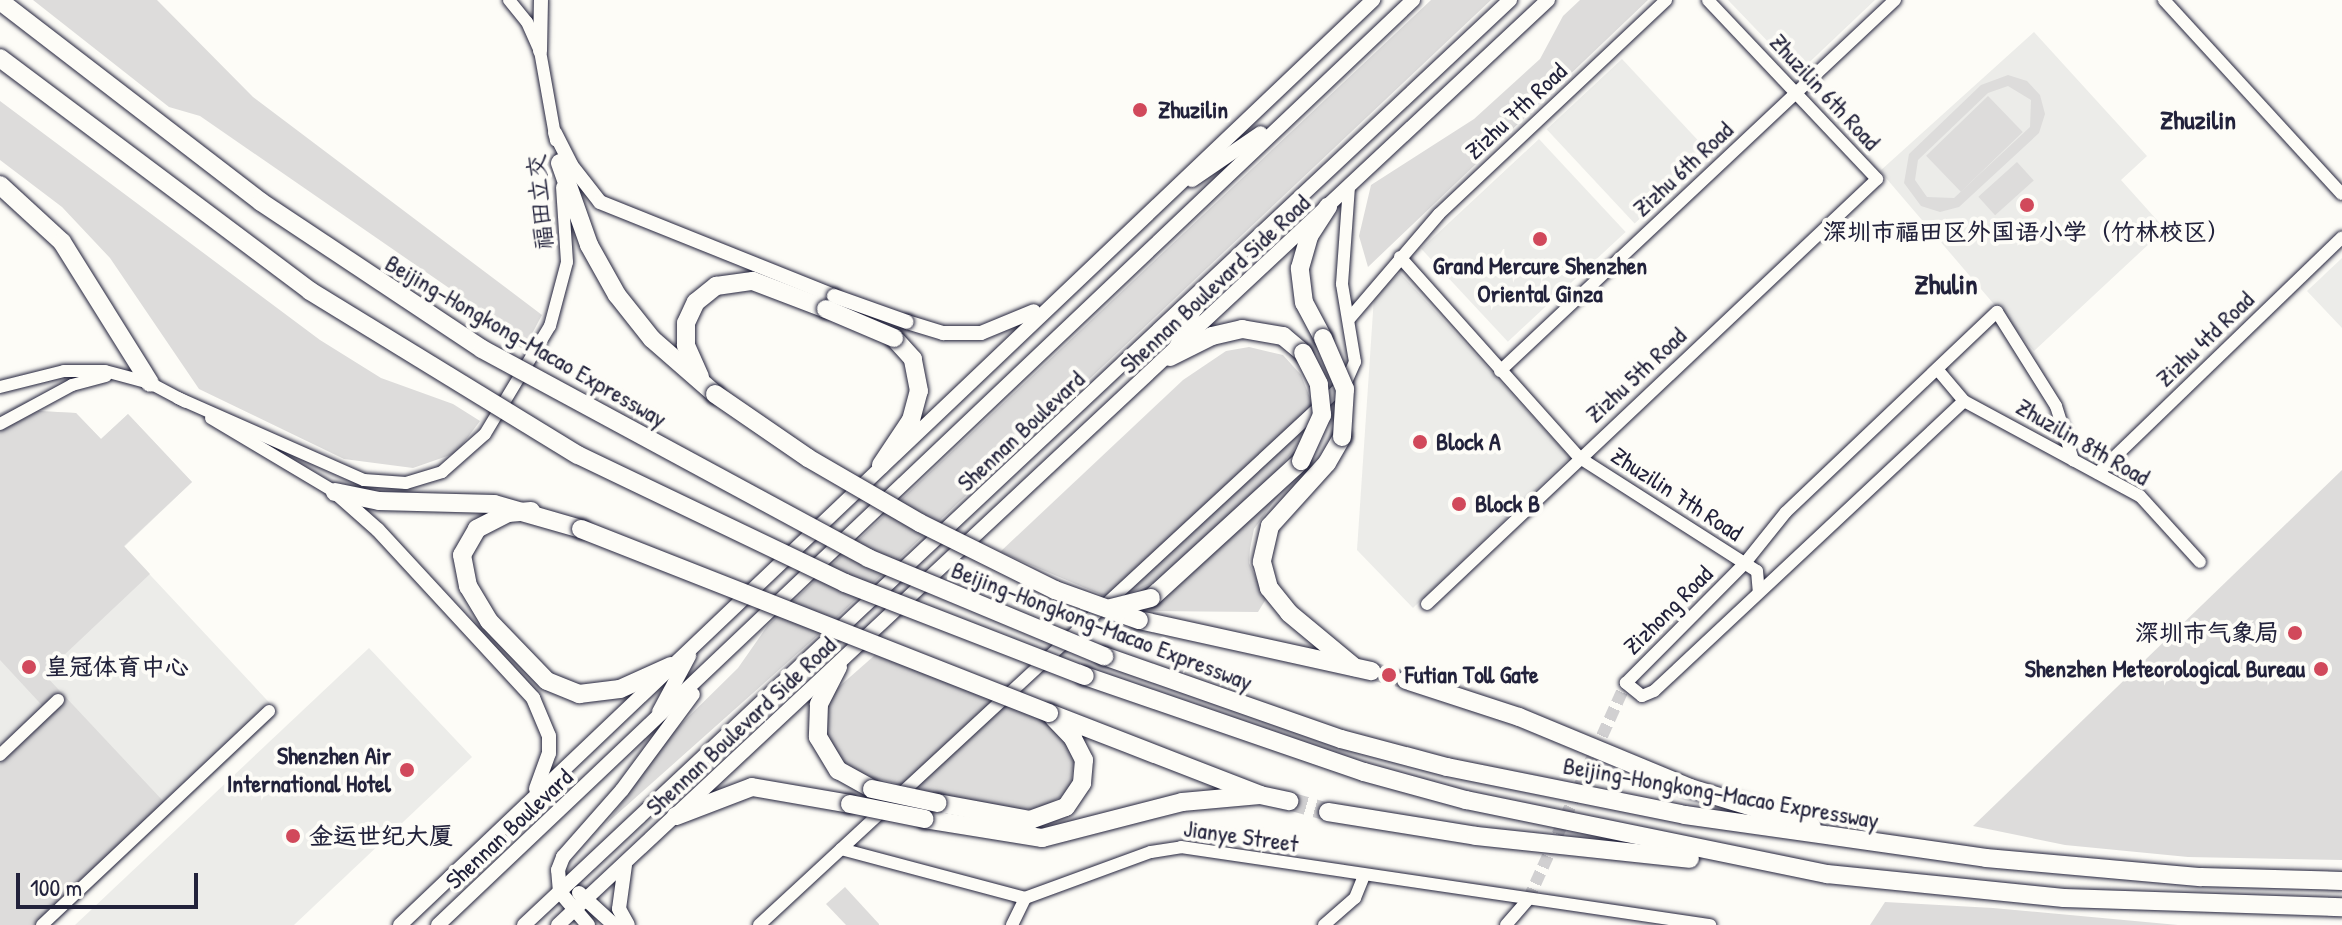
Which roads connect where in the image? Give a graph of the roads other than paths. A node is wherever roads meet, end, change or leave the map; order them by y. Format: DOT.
graph roads {
  1 [pos="509,0"];
  2 [pos="541,0"];
  3 [pos="1373,0"];
  4 [pos="1413,0"];
  5 [pos="1510,0"];
  6 [pos="1548,0"];
  7 [pos="1666,0"];
  8 [pos="1708,0"];
  9 [pos="1895,0"];
  10 [pos="2164,0"];
  11 [pos="0,1"];
  12 [pos="540,51"];
  13 [pos="0,58"];
  14 [pos="1796,93"];
  15 [pos="1301,105"];
  16 [pos="555,133"];
  17 [pos="560,163"];
  18 [pos="1877,179"];
  19 [pos="0,185"];
  20 [pos="1349,187"];
  21 [pos="2342,194"];
  22 [pos="1328,207"];
  23 [pos="1151,209"];
  24 [pos="2342,237"];
  25 [pos="1400,257"];
  26 [pos="1212,283"];
  27 [pos="1061,293"];
  28 [pos="830,302"];
  29 [pos="1349,319"];
  30 [pos="1170,357"];
  31 [pos="1937,369"];
  32 [pos="1500,371"];
  33 [pos="131,377"];
  34 [pos="150,383"];
  35 [pos="0,387"];
  36 [pos="715,394"];
  37 [pos="178,398"];
  38 [pos="1964,401"];
  39 [pos="0,424"];
  40 [pos="1580,458"];
  41 [pos="2073,460"];
  42 [pos="881,465"];
  43 [pos="2098,473"];
  44 [pos="335,492"];
  45 [pos="531,511"];
  46 [pos="2200,562"];
  47 [pos="1745,563"];
  48 [pos="1759,592"];
  49 [pos="1427,604"];
  50 [pos="1092,605"];
  51 [pos="483,628"];
  52 [pos="696,641"];
  53 [pos="715,665"];
  54 [pos="671,666"];
  55 [pos="838,667"];
  56 [pos="527,674"];
  57 [pos="1406,680"];
  58 [pos="58,700"];
  59 [pos="269,711"];
  60 [pos="1049,713"];
  61 [pos="646,731"];
  62 [pos="0,755"];
  63 [pos="1260,795"];
  64 [pos="533,797"];
  65 [pos="1289,801"];
  66 [pos="1328,812"];
  67 [pos="676,816"];
  68 [pos="1896,847"];
  69 [pos="841,849"];
  70 [pos="629,860"];
  71 [pos="1827,874"];
  72 [pos="1364,876"];
  73 [pos="573,879"];
  74 [pos="2342,881"];
  75 [pos="560,892"];
  76 [pos="1025,898"];
  77 [pos="584,900"];
  78 [pos="1528,900"];
  79 [pos="2342,907"];
  80 [pos="572,912"];
  81 [pos="1013,922"];
  82 [pos="42,925"];
  83 [pos="402,925"];
  84 [pos="438,925"];
  85 [pos="524,925"];
  86 [pos="558,925"];
  87 [pos="588,925"];
  88 [pos="614,925"];
  89 [pos="628,925"];
  90 [pos="759,925"];
  91 [pos="1324,925"];
  92 [pos="1506,925"];
  93 [pos="1710,925"];
  1 -- 12 [label="street, 福田立交"];
  2 -- 12 [label="main road"];
  3 -- 23 [label="main road"];
  4 -- 15 [label="main road, Shennan Boulevard"];
  5 -- 26 [label="main road, Shennan Boulevard"];
  6 -- 20 [label="main road, Shennan Boulevard Side Road"];
  7 -- 25 [label="street, Zizhu 7th Road"];
  8 -- 14 [label="street, Zhuzilin 6th Road"];
  9 -- 14 [label="street, Zizhu 6th Road"];
  10 -- 21 [label="street"];
  11 -- 68 [label="highway, Beijing-Hongkong-Macao Expressway, bridge"];
  12 -- 16 [label="street, 福田立交"];
  13 -- 71 [label="highway, Beijing-Hongkong-Macao Expressway, bridge"];
  14 -- 18 [label="street, Zhuzilin 6th Road"];
  14 -- 32 [label="street, Zizhu 6th Road"];
  15 -- 23 [label="main road"];
  15 -- 53 [label="main road, Shennan Boulevard"];
  16 -- 17 [label="street, 福田立交"];
  16 -- 28 [label="main road"];
  17 -- 36 [label="highway"];
  17 -- 37 [label="street, 福田立交"];
  18 -- 40 [label="street, Zizhu 5th Road"];
  19 -- 34 [label="highway"];
  20 -- 22 [label="main road, Shennan Boulevard Side Road"];
  20 -- 29 [label="street"];
  22 -- 30 [label="main road, Shennan Boulevard Side Road"];
  22 -- 50 [label="highway, bridge"];
  23 -- 27 [label="main road"];
  24 -- 43 [label="street, Zizhu 4td Road"];
  25 -- 29 [label="street, Zizhu 7th Road"];
  25 -- 32 [label="street, Zhuzilin 7th Road"];
  26 -- 30 [label="main road"];
  26 -- 73 [label="main road, Shennan Boulevard"];
  27 -- 28 [label="main road, bridge"];
  27 -- 42 [label="main road"];
  28 -- 36 [label="highway"];
  28 -- 42 [label="highway, bridge"];
  29 -- 69 [label="street"];
  30 -- 50 [label="highway, bridge"];
  30 -- 55 [label="main road, Shennan Boulevard Side Road"];
  31 -- 38 [label="street, Zhuzilin 8th Road"];
  31 -- 41 [label="street, Zizhong Road"];
  31 -- 47 [label="street, Zizhong Road"];
  32 -- 40 [label="street, Zhuzilin 7th Road"];
  33 -- 34 [label="street, 福田立交"];
  33 -- 35 [label="street, 福田立交"];
  33 -- 39 [label="street"];
  34 -- 37 [label="street, 福田立交"];
  36 -- 50 [label="highway, bridge"];
  37 -- 44 [label="street, 福田立交"];
  38 -- 41 [label="street, Zhuzilin 8th Road"];
  38 -- 48 [label="street, Zizhong Road"];
  40 -- 47 [label="street, Zhuzilin 7th Road"];
  40 -- 49 [label="street, Zizhu 5th Road"];
  41 -- 43 [label="street, Zhuzilin 8th Road"];
  42 -- 52 [label="main road"];
  43 -- 46 [label="street, Zhuzilin 8th Road"];
  44 -- 45 [label="highway"];
  44 -- 51 [label="main road"];
  45 -- 51 [label="highway"];
  45 -- 60 [label="highway, bridge"];
  47 -- 48 [label="street, Zhuzilin 7th Road"];
  47 -- 48 [label="street, Zizhong Road"];
  51 -- 56 [label="highway"];
  52 -- 54 [label="main road"];
  52 -- 61 [label="main road"];
  53 -- 61 [label="main road, Shennan Boulevard"];
  53 -- 75 [label="main road, Shennan Boulevard"];
  54 -- 56 [label="highway"];
  54 -- 64 [label="main road"];
  55 -- 60 [label="highway, bridge"];
  55 -- 67 [label="main road, Shennan Boulevard Side Road"];
  56 -- 64 [label="main road"];
  57 -- 68 [label="highway"];
  58 -- 62 [label="street"];
  59 -- 82 [label="street"];
  60 -- 63 [label="highway"];
  61 -- 84 [label="main road, Shennan Boulevard"];
  63 -- 65 [label="highway"];
  63 -- 67 [label="highway, bridge"];
  64 -- 83 [label="main road"];
  66 -- 71 [label="highway"];
  67 -- 70 [label="main road, Shennan Boulevard Side Road"];
  68 -- 74 [label="highway, Beijing-Hongkong-Macao Expressway"];
  69 -- 76 [label="street"];
  69 -- 90 [label="street"];
  70 -- 77 [label="main road, Shennan Boulevard Side Road"];
  70 -- 89 [label="main road"];
  71 -- 79 [label="highway, Beijing-Hongkong-Macao Expressway"];
  72 -- 76 [label="street, Jianye Street"];
  72 -- 78 [label="street, Jianye Street"];
  72 -- 91 [label="street"];
  73 -- 75 [label="main road, Shennan Boulevard"];
  73 -- 77 [label="main road"];
  75 -- 80 [label="main road"];
  75 -- 85 [label="main road, Shennan Boulevard"];
  76 -- 81 [label="street"];
  77 -- 80 [label="main road, Shennan Boulevard Side Road"];
  77 -- 88 [label="main road"];
  78 -- 92 [label="street"];
  78 -- 93 [label="street, Jianye Street"];
  80 -- 86 [label="main road, Shennan Boulevard Side Road"];
  80 -- 87 [label="main road"];
}
